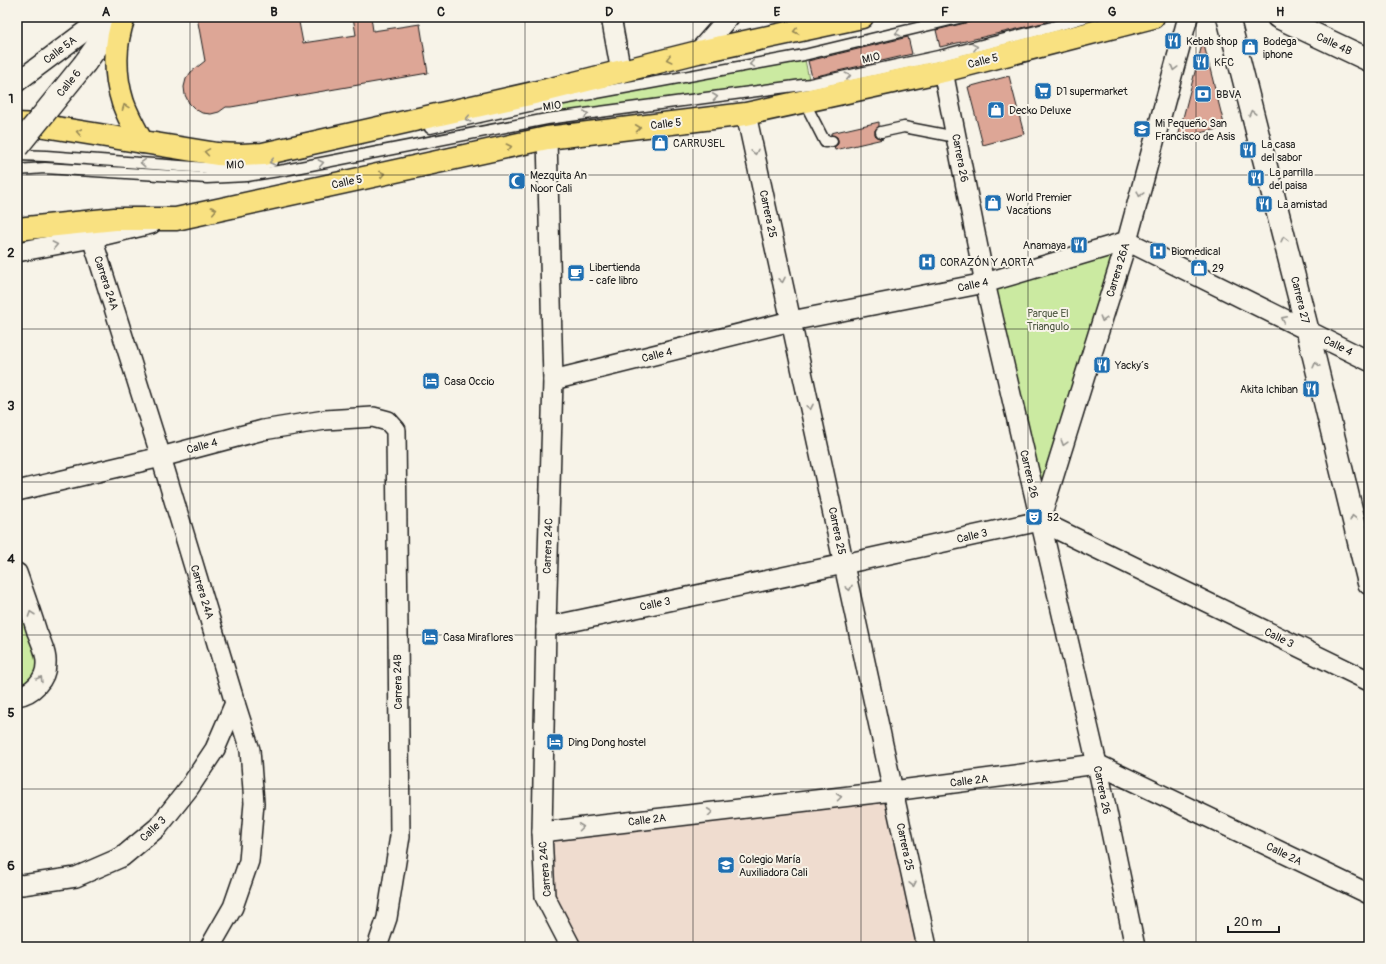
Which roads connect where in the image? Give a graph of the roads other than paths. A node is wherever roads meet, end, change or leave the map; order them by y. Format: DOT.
graph roads {
  1 [pos="104,17"];
  2 [pos="118,17"];
  3 [pos="124,17"];
  4 [pos="611,17"];
  5 [pos="729,17"];
  6 [pos="862,17"];
  7 [pos="963,17"];
  8 [pos="1086,17"];
  9 [pos="1153,17"];
  10 [pos="1188,17"];
  11 [pos="1228,17"];
  12 [pos="1278,17"];
  13 [pos="698,52"];
  14 [pos="1369,60"];
  15 [pos="943,71"];
  16 [pos="621,72"];
  17 [pos="17,82"];
  18 [pos="804,101"];
  19 [pos="746,114"];
  20 [pos="17,124"];
  21 [pos="422,129"];
  22 [pos="881,132"];
  23 [pos="956,137"];
  24 [pos="547,138"];
  25 [pos="832,141"];
  26 [pos="142,142"];
  27 [pos="17,147"];
  28 [pos="17,155"];
  29 [pos="282,160"];
  30 [pos="17,170"];
  31 [pos="176,219"];
  32 [pos="17,230"];
  33 [pos="92,238"];
  34 [pos="1127,241"];
  35 [pos="17,252"];
  36 [pos="985,283"];
  37 [pos="791,321"];
  38 [pos="1308,332"];
  39 [pos="1369,361"];
  40 [pos="553,380"];
  41 [pos="388,421"];
  42 [pos="161,457"];
  43 [pos="17,491"];
  44 [pos="1040,521"];
  45 [pos="844,564"];
  46 [pos="17,573"];
  47 [pos="1369,583"];
  48 [pos="546,627"];
  49 [pos="1369,681"];
  50 [pos="17,696"];
  51 [pos="235,703"];
  52 [pos="1097,764"];
  53 [pos="893,791"];
  54 [pos="542,832"];
  55 [pos="17,884"];
  56 [pos="1369,894"];
  57 [pos="380,946"];
  58 [pos="210,947"];
  59 [pos="571,947"];
  60 [pos="927,947"];
  61 [pos="1135,947"];
  1 -- 17 [label="street, Calle 5A"];
  2 -- 27 [label="street, Calle 6, bridge"];
  26 -- 3 [label="main road, one-way"];
  4 -- 16 [label="street"];
  5 -- 13 [label="street"];
  6 -- 13 [label="main road, one-way"];
  7 -- 21 [label="lane, MIO, one-way"];
  30 -- 8 [label="lane, MIO, one-way"];
  9 -- 15 [label="main road, Calle 5"];
  10 -- 34 [label="street, Carrera 26A, one-way"];
  38 -- 11 [label="street, Carrera 27, one-way"];
  12 -- 14 [label="street, Calle 4B"];
  13 -- 16 [label="main road, one-way"];
  15 -- 18 [label="main road, Calle 5"];
  15 -- 23 [label="street, Carrera 26"];
  16 -- 26 [label="main road, one-way"];
  18 -- 19 [label="main road, Calle 5"];
  18 -- 25 [label="lane"];
  24 -- 19 [label="main road, Calle 5, one-way"];
  19 -- 37 [label="street, Carrera 25, one-way"];
  26 -- 20 [label="main road, one-way"];
  22 -- 23 [label="lane"];
  23 -- 36 [label="street, Carrera 26"];
  31 -- 24 [label="main road, Calle 5, one-way"];
  24 -- 40 [label="street, Carrera 24C"];
  29 -- 28 [label="lane, MIO, one-way"];
  31 -- 32 [label="main road, Calle 5"];
  31 -- 33 [label="street, Calle 5"];
  35 -- 33 [label="street, Calle 5, one-way"];
  33 -- 42 [label="street, Carrera 24A"];
  34 -- 36 [label="street, Calle 4"];
  38 -- 34 [label="street, Calle 4, one-way"];
  34 -- 44 [label="street, Carrera 26A, one-way"];
  36 -- 37 [label="street, Calle 4"];
  36 -- 44 [label="street, Carrera 26"];
  37 -- 40 [label="street, Calle 4"];
  37 -- 45 [label="street, Carrera 25, one-way"];
  38 -- 39 [label="street, Calle 4"];
  47 -- 38 [label="street, Carrera 27, one-way"];
  40 -- 48 [label="street, Carrera 24C"];
  41 -- 42 [label="street, Calle 4"];
  41 -- 57 [label="street, Carrera 24B"];
  42 -- 43 [label="street, Calle 4"];
  42 -- 51 [label="street, Carrera 24A"];
  44 -- 45 [label="street, Calle 3"];
  44 -- 49 [label="street, Calle 3"];
  44 -- 52 [label="street, Carrera 26"];
  45 -- 48 [label="street, Calle 3"];
  45 -- 53 [label="street, Carrera 25, one-way"];
  50 -- 46 [label="street, one-way"];
  48 -- 54 [label="street, Carrera 24C"];
  51 -- 55 [label="street, Calle 3"];
  51 -- 58 [label="street, Carrera 24A"];
  52 -- 53 [label="street, Calle 2A"];
  52 -- 56 [label="street, Calle 2A"];
  52 -- 61 [label="street, Carrera 26"];
  54 -- 53 [label="street, Calle 2A, one-way"];
  53 -- 60 [label="street, Carrera 25, one-way"];
  54 -- 59 [label="street, Carrera 24C"];
}
